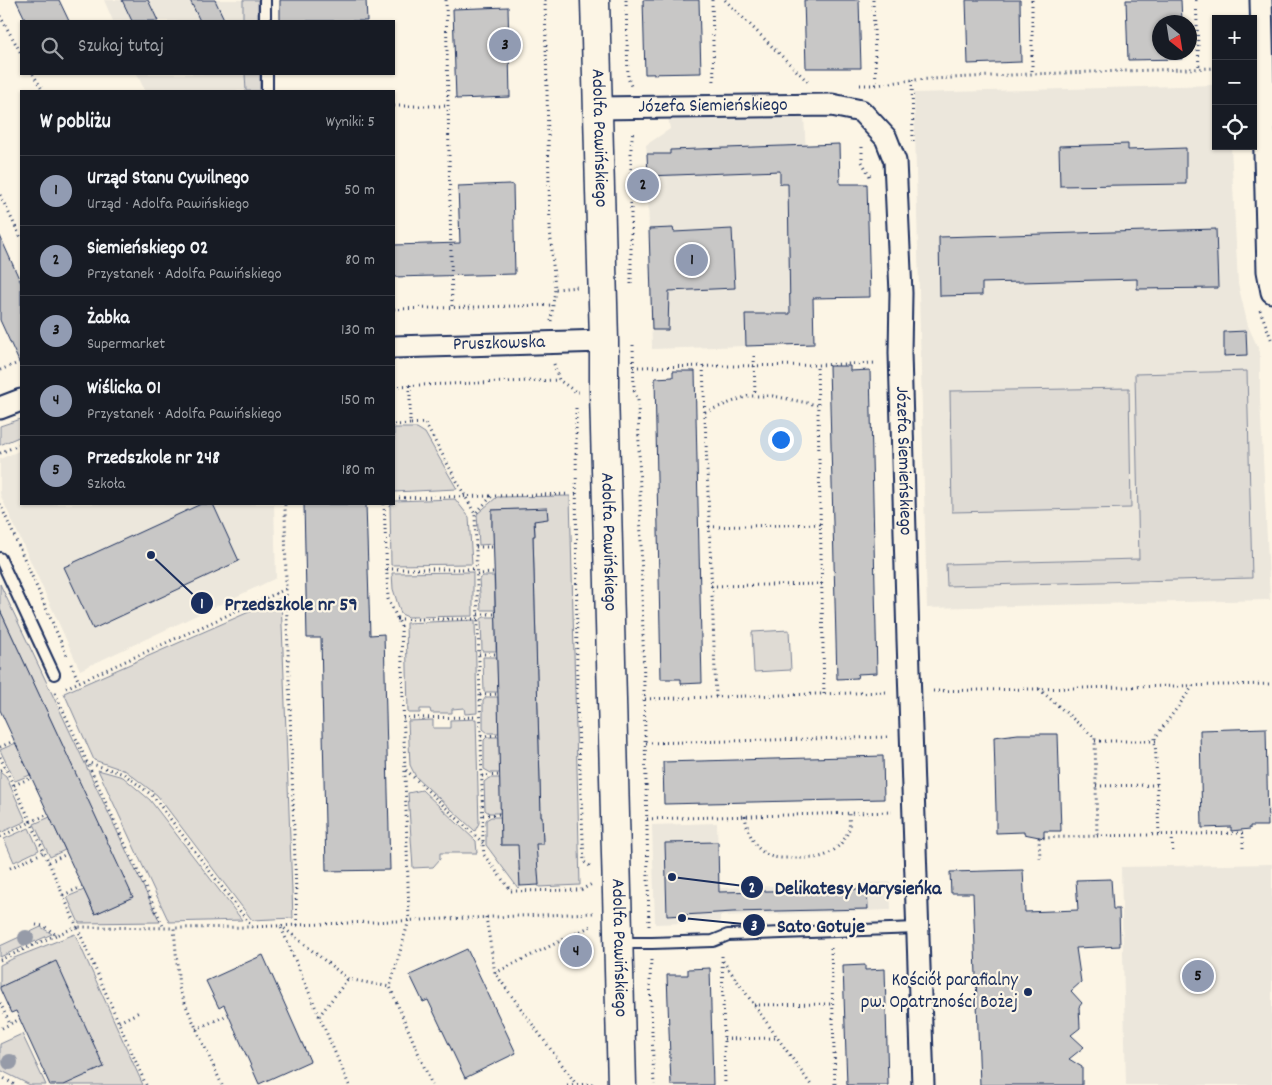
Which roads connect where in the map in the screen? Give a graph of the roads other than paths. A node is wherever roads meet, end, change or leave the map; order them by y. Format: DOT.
graph roads {
  1 [pos="265,0"];
  2 [pos="594,0"];
  3 [pos="1261,0"];
  4 [pos="265,20"];
  5 [pos="267,75"];
  6 [pos="267,90"];
  7 [pos="598,108"];
  8 [pos="1272,292"];
  9 [pos="604,341"];
  10 [pos="395,347"];
  11 [pos="20,400"];
  12 [pos="0,408"];
  13 [pos="0,558"];
  14 [pos="54,674"];
  15 [pos="918,928"];
  16 [pos="618,943"];
  17 [pos="622,1085"];
  18 [pos="923,1085"];
  1 -- 4 [label="lane"];
  2 -- 7 [label="street, Adolfa Pawińskiego"];
  3 -- 8 [label="street"];
  5 -- 6 [label="lane"];
  7 -- 9 [label="street, Adolfa Pawińskiego"];
  7 -- 15 [label="street, Józefa Siemieńskiego"];
  9 -- 10 [label="street, Pruszkowska"];
  9 -- 16 [label="street, Adolfa Pawińskiego"];
  11 -- 12 [label="street"];
  13 -- 14 [label="lane"];
  15 -- 16 [label="lane"];
  15 -- 18 [label="street, Józefa Siemieńskiego"];
  16 -- 17 [label="street, Adolfa Pawińskiego"];
}
